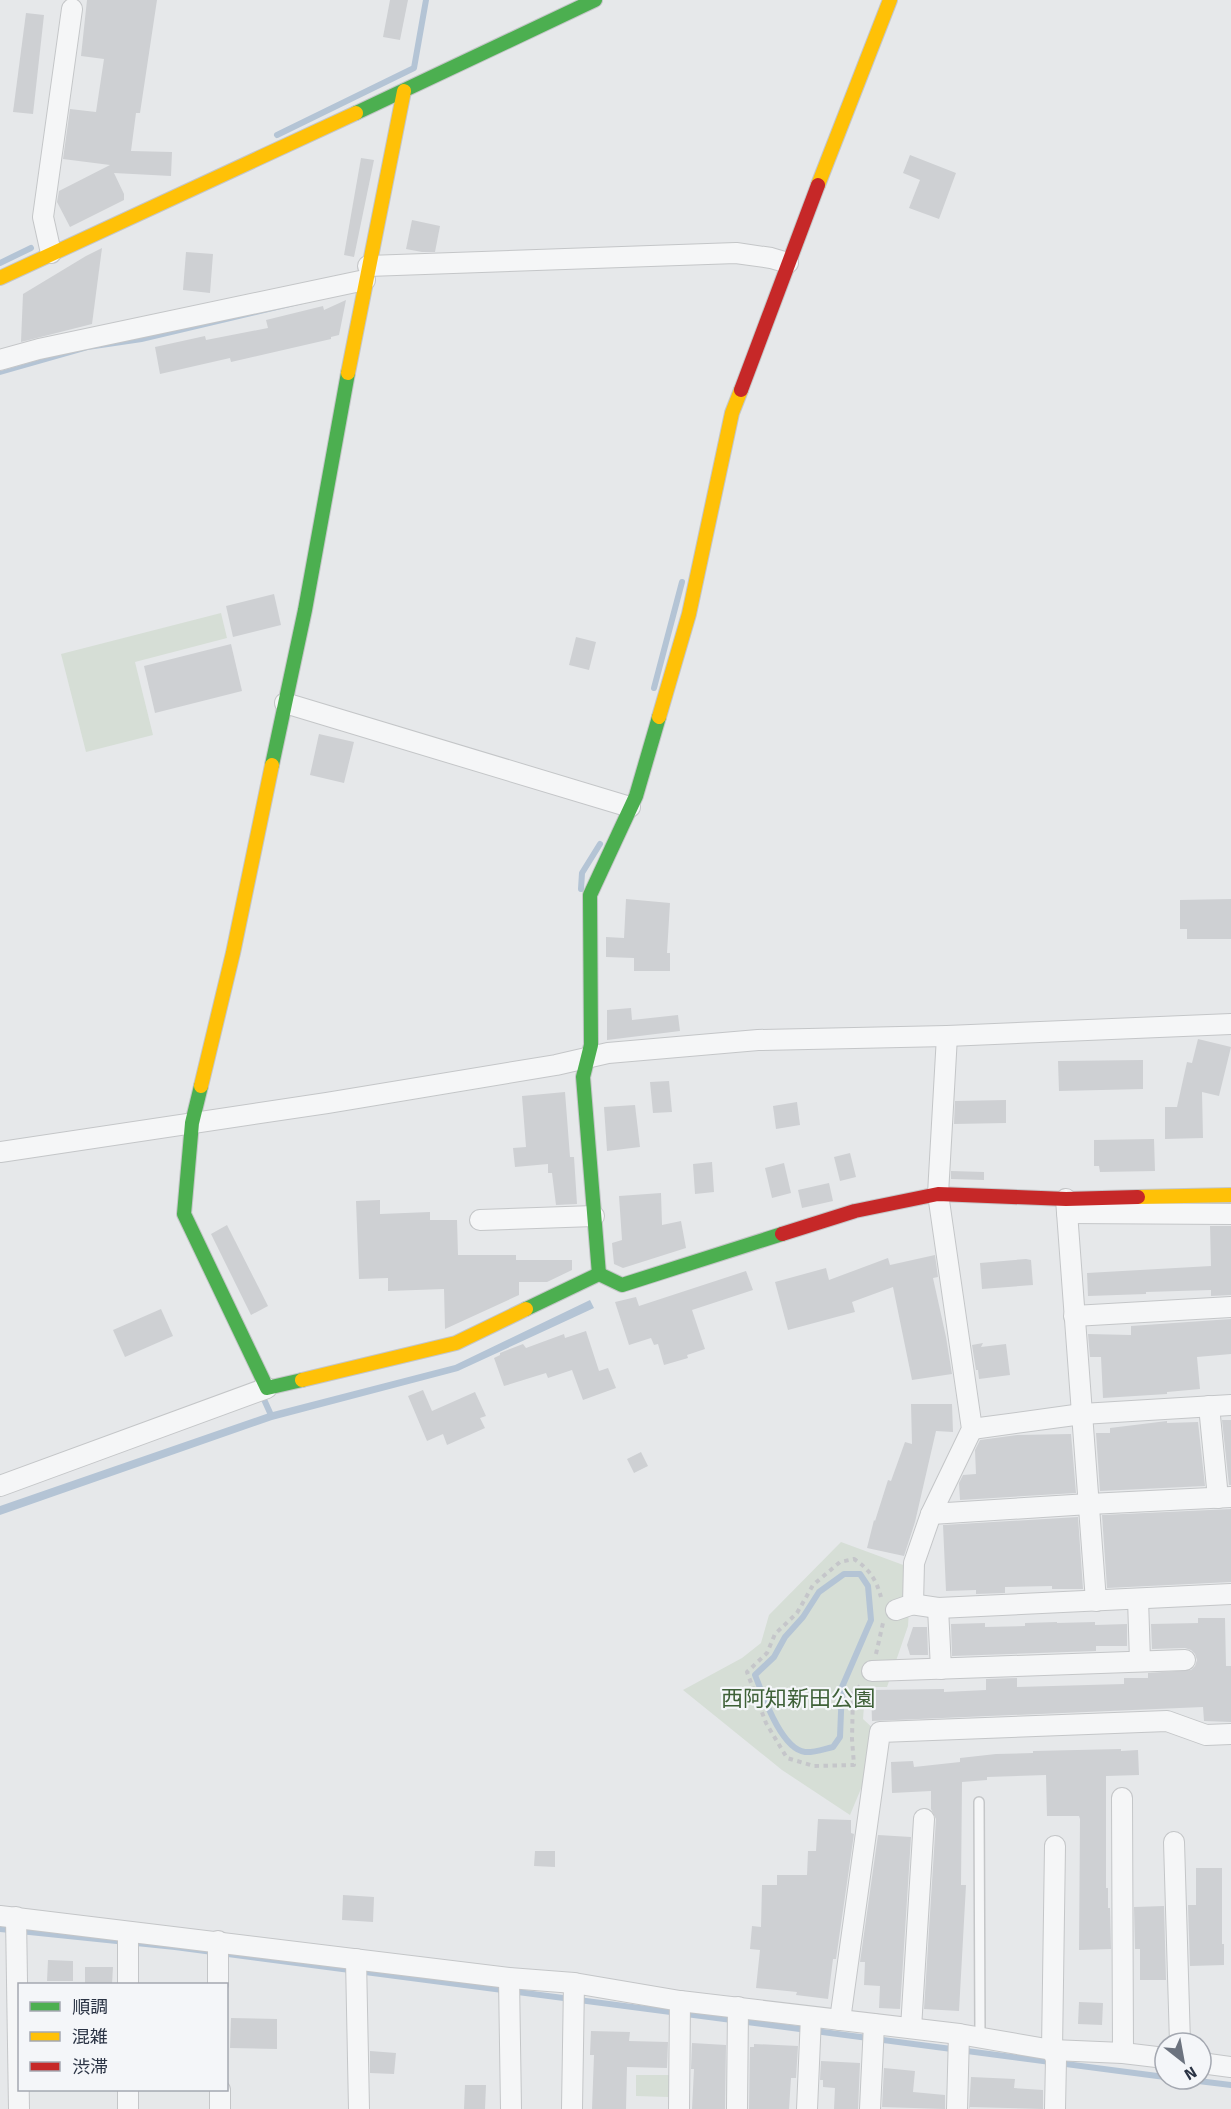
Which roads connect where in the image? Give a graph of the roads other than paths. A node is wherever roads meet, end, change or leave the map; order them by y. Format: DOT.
graph roads {
  1 [pos="595,0"];
  2 [pos="890,0"];
  3 [pos="72,9"];
  4 [pos="404,91"];
  5 [pos="51,253"];
  6 [pos="788,263"];
  7 [pos="366,273"];
  8 [pos="0,278"];
  9 [pos="0,360"];
  10 [pos="285,704"];
  11 [pos="630,807"];
  12 [pos="1231,1024"];
  13 [pos="947,1036"];
  14 [pos="587,1059"];
  15 [pos="192,1123"];
  16 [pos="0,1152"];
  17 [pos="938,1194"];
  18 [pos="1231,1195"];
  19 [pos="1066,1206"];
  20 [pos="1231,1214"];
  21 [pos="594,1216"];
  22 [pos="480,1220"];
  23 [pos="599,1274"];
  24 [pos="1231,1307"];
  25 [pos="1074,1316"];
  26 [pos="267,1388"];
  27 [pos="1231,1405"];
  28 [pos="1209,1406"];
  29 [pos="1082,1414"];
  30 [pos="972,1429"];
  31 [pos="0,1486"];
  32 [pos="1224,1498"];
  33 [pos="1089,1504"];
  34 [pos="931,1514"];
  35 [pos="1231,1594"];
  36 [pos="1138,1599"];
  37 [pos="1096,1601"];
  38 [pos="938,1608"];
  39 [pos="1185,1660"];
  40 [pos="1140,1661"];
  41 [pos="941,1669"];
  42 [pos="872,1671"];
  43 [pos="1231,1734"];
  44 [pos="1122,1798"];
  45 [pos="980,1802"];
  46 [pos="924,1819"];
  47 [pos="1174,1842"];
  48 [pos="1055,1846"];
  49 [pos="10,1917"];
  50 [pos="128,1933"];
  51 [pos="218,1942"];
  52 [pos="356,1960"];
  53 [pos="218,1976"];
  54 [pos="509,1978"];
  55 [pos="128,1983"];
  56 [pos="574,1984"];
  57 [pos="680,2002"];
  58 [pos="738,2008"];
  59 [pos="811,2018"];
  60 [pos="840,2020"];
  61 [pos="874,2025"];
  62 [pos="911,2028"];
  63 [pos="1180,2031"];
  64 [pos="959,2035"];
  65 [pos="980,2037"];
  66 [pos="1123,2053"];
  67 [pos="1153,2057"];
  68 [pos="1055,2061"];
  69 [pos="1213,2065"];
  70 [pos="1231,2067"];
  71 [pos="128,2091"];
  72 [pos="220,2091"];
  73 [pos="18,2109"];
  74 [pos="128,2109"];
  75 [pos="220,2109"];
  76 [pos="359,2109"];
  77 [pos="511,2109"];
  78 [pos="572,2109"];
  79 [pos="679,2109"];
  80 [pos="737,2109"];
  81 [pos="807,2109"];
  82 [pos="870,2109"];
  83 [pos="957,2109"];
  84 [pos="1055,2109"];
  1 -- 4 [label="street"];
  2 -- 6 [label="street"];
  3 -- 5 [label="street"];
  4 -- 5 [label="street"];
  4 -- 7 [label="street"];
  5 -- 8 [label="street"];
  6 -- 7 [label="street"];
  6 -- 11 [label="street"];
  7 -- 9 [label="street"];
  7 -- 10 [label="street"];
  10 -- 11 [label="street"];
  10 -- 15 [label="street"];
  11 -- 14 [label="street"];
  12 -- 13 [label="street"];
  13 -- 14 [label="street"];
  13 -- 17 [label="street"];
  14 -- 15 [label="street"];
  14 -- 21 [label="street"];
  15 -- 16 [label="street"];
  15 -- 26 [label="street"];
  17 -- 19 [label="street"];
  17 -- 23 [label="street"];
  17 -- 30 [label="street"];
  18 -- 19 [label="street"];
  19 -- 20 [label="street"];
  19 -- 25 [label="street"];
  21 -- 22 [label="street"];
  21 -- 23 [label="street"];
  23 -- 26 [label="street"];
  24 -- 25 [label="street"];
  25 -- 29 [label="street"];
  26 -- 31 [label="street"];
  27 -- 28 [label="street"];
  28 -- 29 [label="street"];
  28 -- 32 [label="street"];
  29 -- 30 [label="street"];
  29 -- 33 [label="street"];
  30 -- 34 [label="street"];
  32 -- 33 [label="street"];
  33 -- 34 [label="street"];
  33 -- 37 [label="street"];
  34 -- 38 [label="street"];
  35 -- 36 [label="street"];
  36 -- 37 [label="street"];
  36 -- 40 [label="street"];
  37 -- 38 [label="street"];
  38 -- 41 [label="street"];
  39 -- 40 [label="street"];
  40 -- 41 [label="street"];
  41 -- 42 [label="street"];
  43 -- 60 [label="street"];
  44 -- 66 [label="street"];
  45 -- 65 [label="lane"];
  46 -- 62 [label="street"];
  47 -- 63 [label="street"];
  48 -- 68 [label="street"];
  49 -- 50 [label="street"];
  49 -- 73 [label="street"];
  50 -- 51 [label="street"];
  50 -- 55 [label="street"];
  51 -- 52 [label="street"];
  51 -- 53 [label="street"];
  52 -- 54 [label="street"];
  52 -- 76 [label="street"];
  54 -- 56 [label="street"];
  54 -- 77 [label="street"];
  56 -- 57 [label="street"];
  56 -- 78 [label="street"];
  57 -- 58 [label="street"];
  57 -- 79 [label="street"];
  58 -- 59 [label="street"];
  58 -- 80 [label="street"];
  59 -- 60 [label="street"];
  59 -- 81 [label="street"];
  60 -- 61 [label="street"];
  61 -- 62 [label="street"];
  61 -- 82 [label="street"];
  62 -- 64 [label="street"];
  64 -- 65 [label="street"];
  64 -- 83 [label="street"];
  65 -- 68 [label="street"];
  66 -- 67 [label="street"];
  66 -- 68 [label="street"];
  68 -- 84 [label="street"];
  69 -- 70 [label="street"];
  71 -- 74 [label="street"];
  72 -- 75 [label="street"];
}
